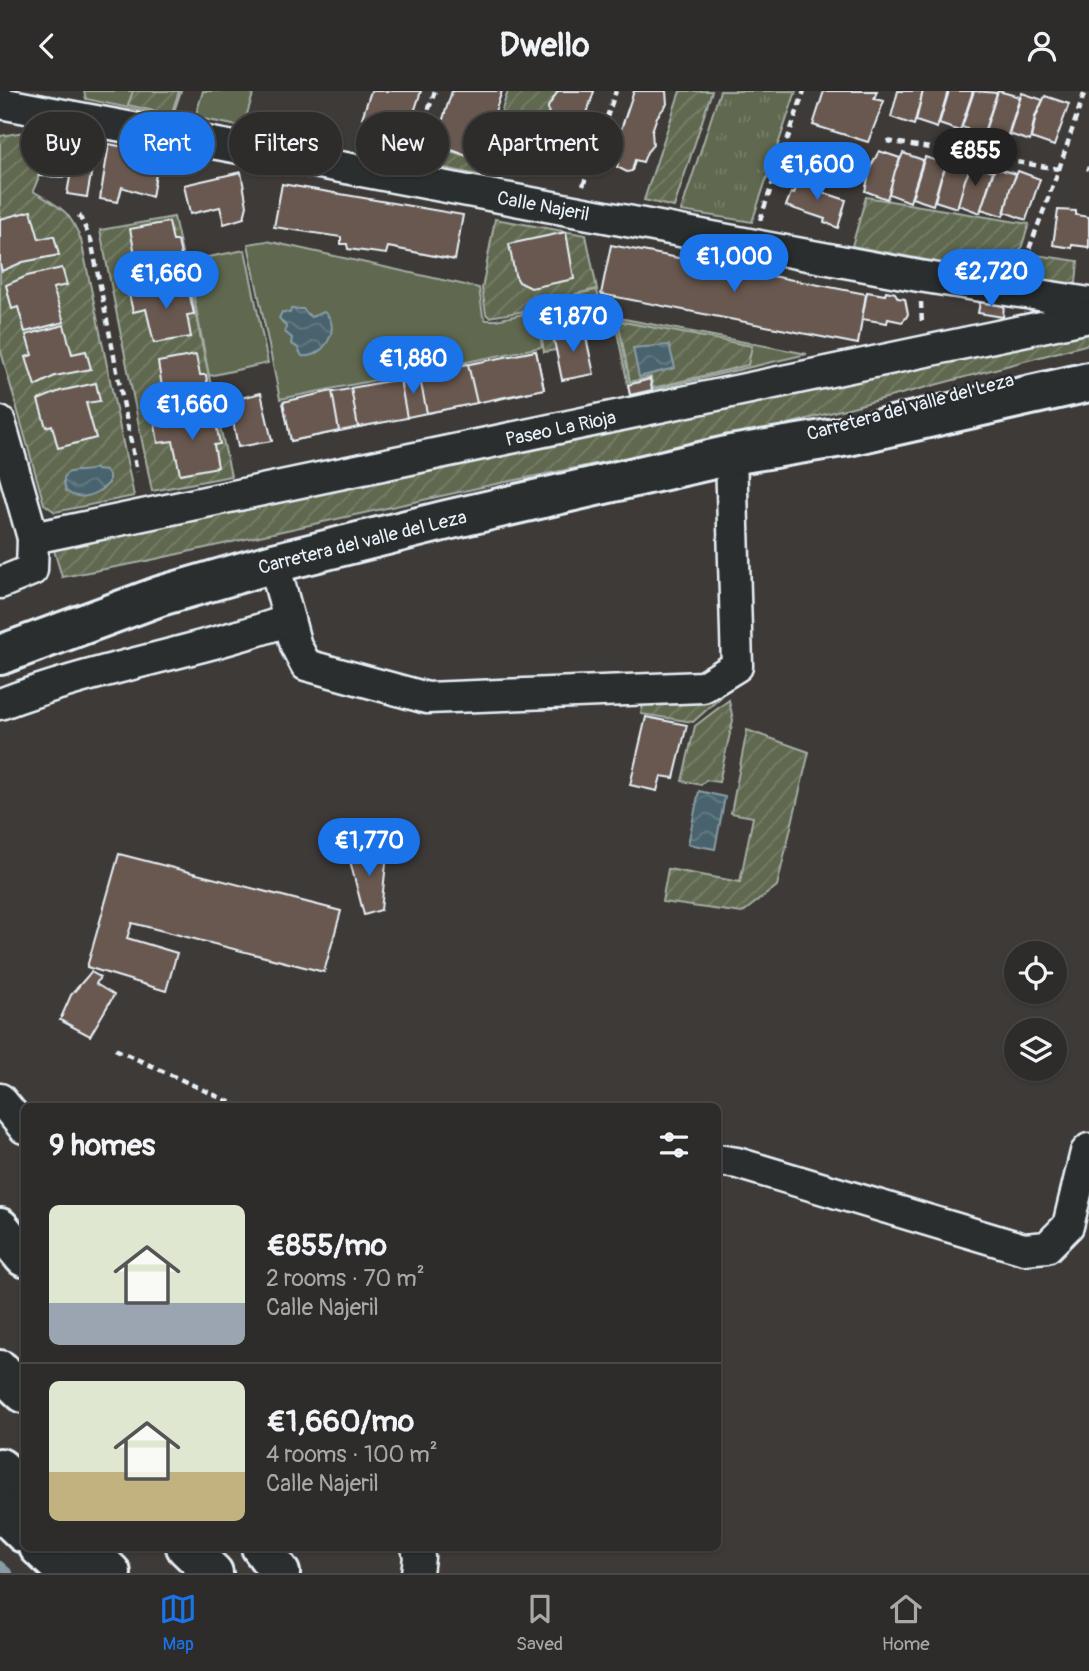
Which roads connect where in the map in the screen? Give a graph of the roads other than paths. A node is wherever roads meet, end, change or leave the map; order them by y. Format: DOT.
graph roads {
  1 [pos="0,103"];
  2 [pos="1089,303"];
  3 [pos="1089,317"];
  4 [pos="1089,359"];
  5 [pos="1089,382"];
  6 [pos="0,422"];
  7 [pos="731,456"];
  8 [pos="33,538"];
  9 [pos="274,563"];
  10 [pos="0,583"];
  11 [pos="289,620"];
  12 [pos="0,655"];
  13 [pos="0,704"];
  14 [pos="0,1099"];
  15 [pos="21,1124"];
  16 [pos="1089,1149"];
  17 [pos="721,1160"];
  18 [pos="0,1227"];
  19 [pos="21,1253"];
  20 [pos="0,1370"];
  21 [pos="21,1390"];
  22 [pos="0,1468"];
  23 [pos="21,1487"];
  24 [pos="0,1510"];
  25 [pos="21,1530"];
  26 [pos="43,1551"];
  27 [pos="88,1551"];
  28 [pos="190,1551"];
  29 [pos="264,1551"];
  30 [pos="418,1551"];
  31 [pos="67,1573"];
  32 [pos="111,1573"];
  33 [pos="213,1573"];
  34 [pos="280,1573"];
  35 [pos="417,1573"];
  1 -- 2 [label="street, Calle Najeril"];
  3 -- 8 [label="street, Paseo La Rioja"];
  4 -- 7 [label="main road, Carretera del valle del Leza"];
  5 -- 7 [label="main road, Carretera del valle del Leza"];
  6 -- 8 [label="street"];
  7 -- 9 [label="main road, Carretera del valle del Leza"];
  7 -- 11 [label="street"];
  8 -- 10 [label="street"];
  9 -- 11 [label="street"];
  9 -- 12 [label="main road, Carretera del valle del Leza"];
  11 -- 13 [label="street"];
  14 -- 15 [label="street"];
  16 -- 17 [label="street"];
  18 -- 19 [label="main road"];
  20 -- 21 [label="main road"];
  22 -- 23 [label="main road"];
  24 -- 25 [label="main road"];
  26 -- 31 [label="main road"];
  27 -- 32 [label="main road"];
  28 -- 33 [label="main road"];
  29 -- 34 [label="main road"];
  30 -- 35 [label="street"];
}
